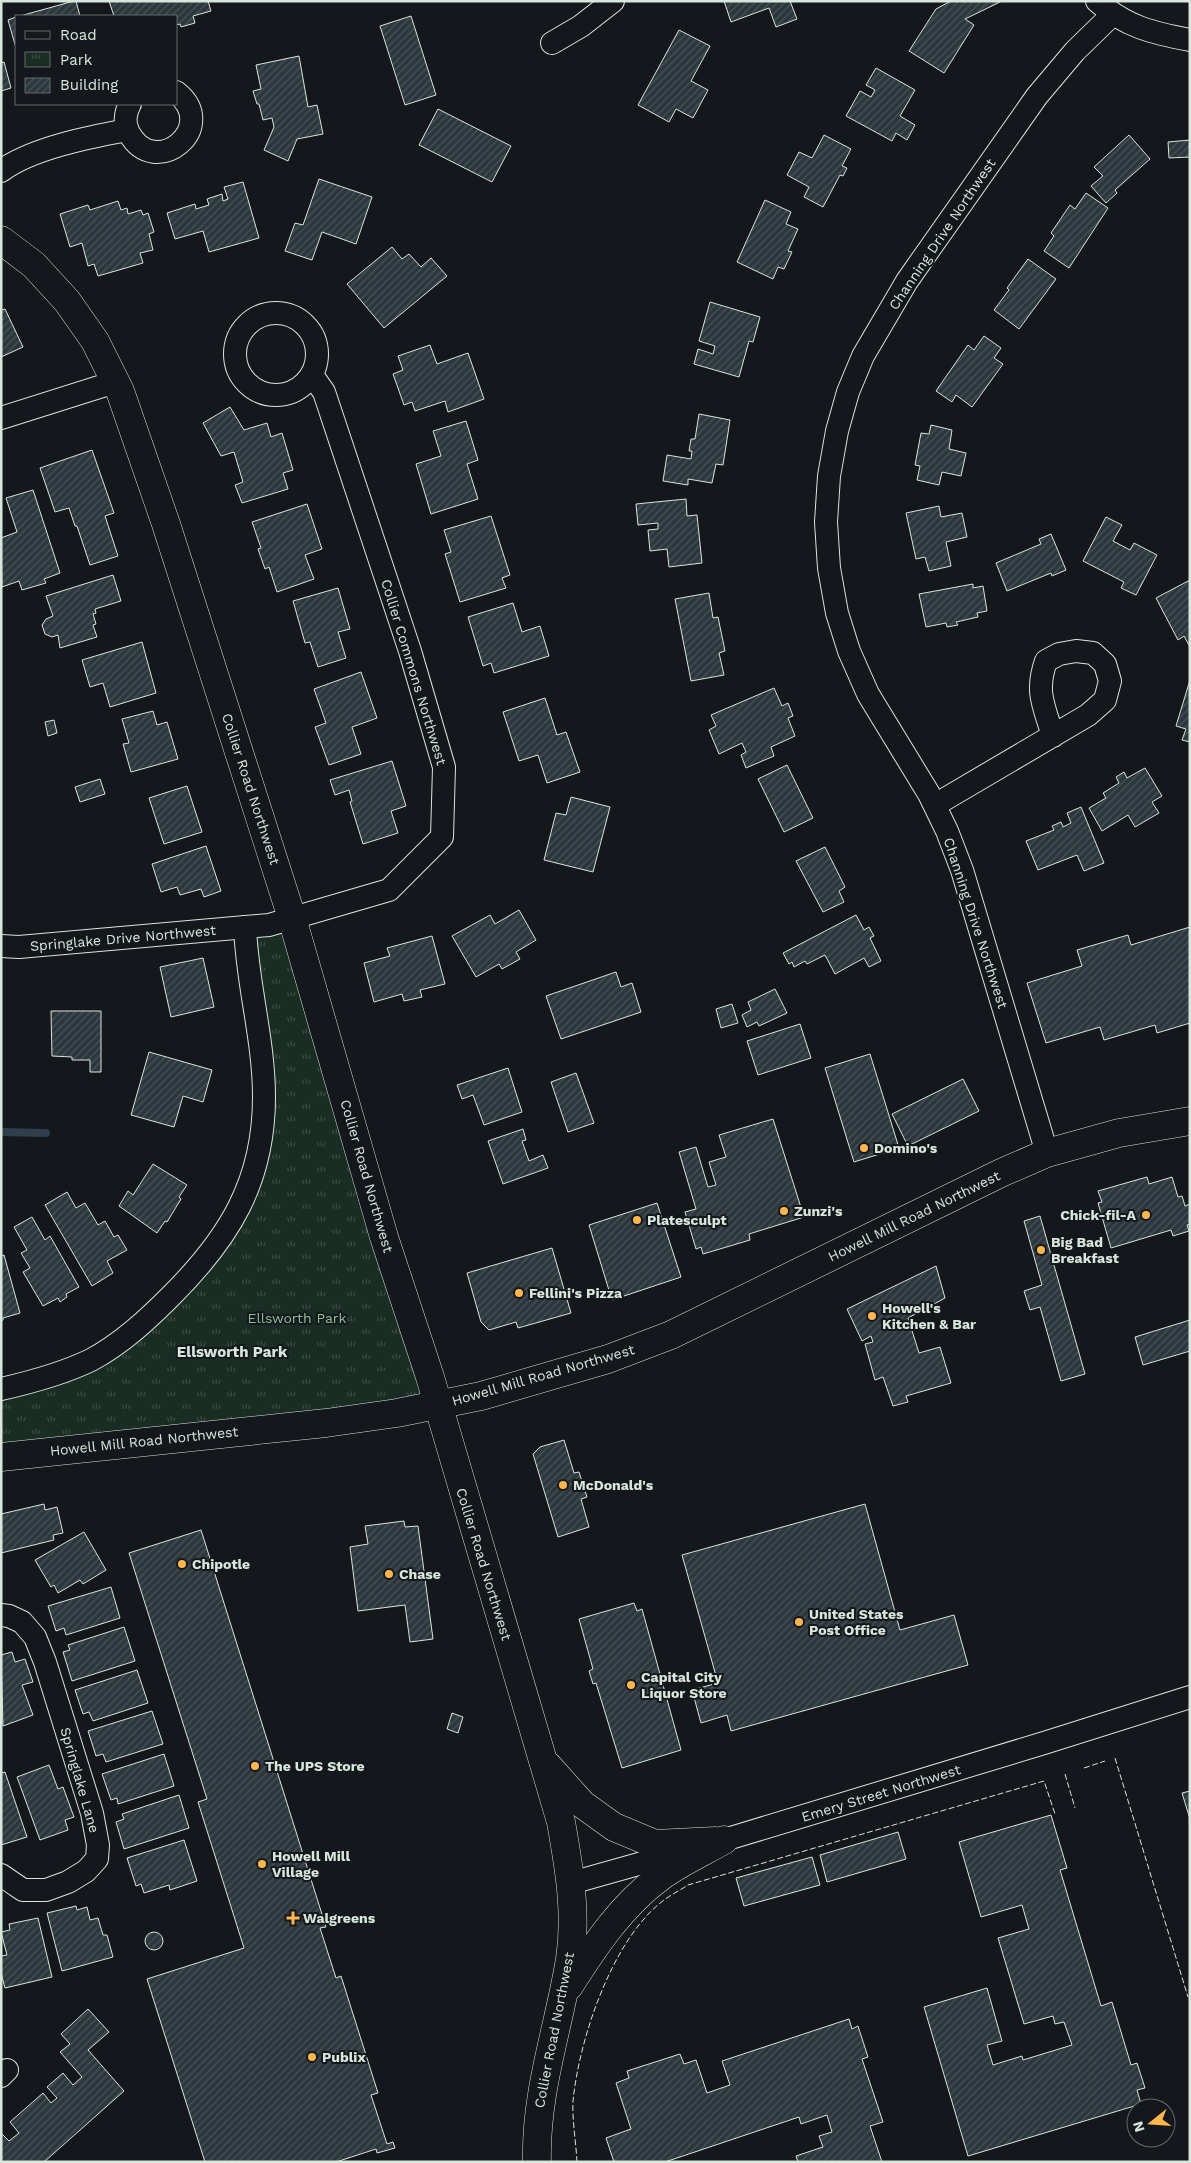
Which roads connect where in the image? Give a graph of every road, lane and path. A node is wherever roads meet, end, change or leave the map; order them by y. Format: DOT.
graph roads {
  1 [pos="613,1"];
  2 [pos="1105,8"];
  3 [pos="1190,40"];
  4 [pos="552,43"];
  5 [pos="178,94"];
  6 [pos="130,105"];
  7 [pos="127,130"];
  8 [pos="1,171"];
  9 [pos="1,240"];
  10 [pos="312,375"];
  11 [pos="115,382"];
  12 [pos="1,418"];
  13 [pos="1052,736"];
  14 [pos="934,805"];
  15 [pos="292,918"];
  16 [pos="245,928"];
  17 [pos="1,946"];
  18 [pos="1190,1121"];
  19 [pos="1047,1153"];
  20 [pos="1,1389"];
  21 [pos="438,1405"];
  22 [pos="1,1457"];
  23 [pos="1,1615"];
  24 [pos="1190,1696"];
  25 [pos="543,1761"];
  26 [pos="724,1840"];
  27 [pos="1,1875"];
  28 [pos="571,1884"];
  29 [pos="562,1998"];
  30 [pos="537,2162"];
  1 -- 4 [label="street"];
  2 -- 3 [label="street, Channing Drive Northwest"];
  2 -- 14 [label="street, Channing Drive Northwest"];
  5 -- 7 [label="street"];
  6 -- 7 [label="street"];
  7 -- 8 [label="street"];
  9 -- 11 [label="street, Collier Road Northwest"];
  10 -- 15 [label="street, Collier Commons Northwest"];
  11 -- 12 [label="street"];
  11 -- 15 [label="street, Collier Road Northwest"];
  13 -- 14 [label="street"];
  14 -- 19 [label="street, Channing Drive Northwest"];
  15 -- 16 [label="street, Collier Commons Northwest"];
  15 -- 21 [label="street, Collier Road Northwest"];
  16 -- 17 [label="street, Springlake Drive Northwest"];
  16 -- 20 [label="street"];
  18 -- 19 [label="street, Howell Mill Road Northwest"];
  19 -- 21 [label="street, Howell Mill Road Northwest"];
  21 -- 22 [label="street, Howell Mill Road Northwest"];
  21 -- 25 [label="street, Collier Road Northwest"];
  23 -- 27 [label="street, Springlake Lane"];
  24 -- 26 [label="street, Emery Street Northwest"];
  25 -- 26 [label="street"];
  25 -- 28 [label="street, Collier Road Northwest"];
  26 -- 28 [label="street, Emery Street Northwest"];
  26 -- 29 [label="street"];
  28 -- 29 [label="street, Collier Road Northwest"];
  29 -- 30 [label="street, Collier Road Northwest"];
}
